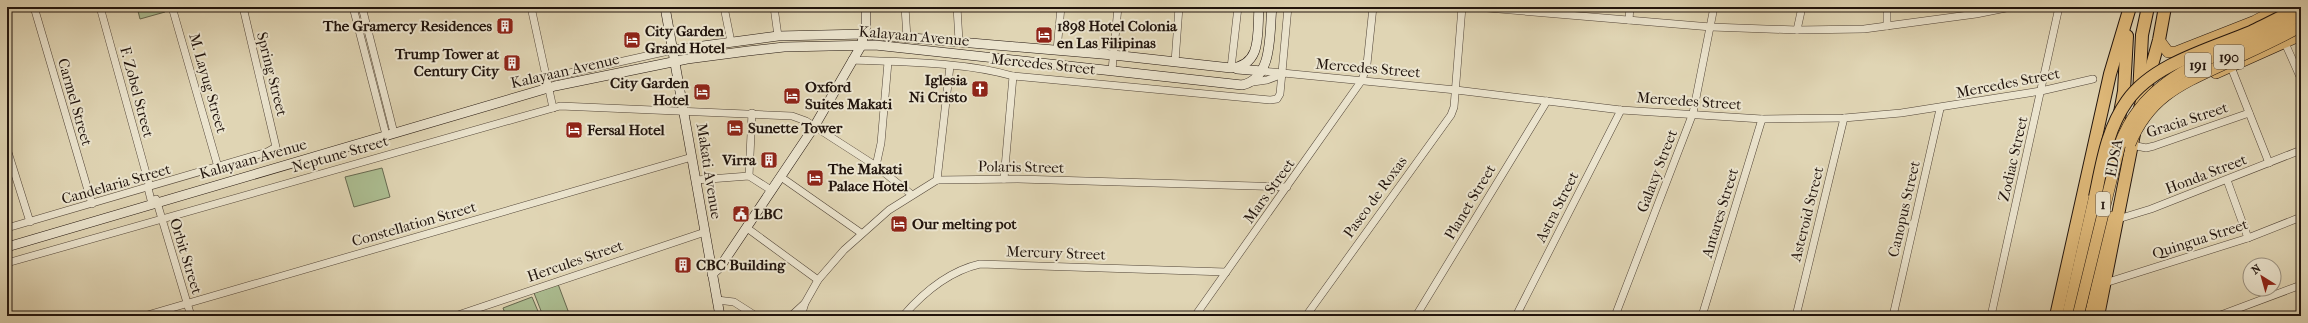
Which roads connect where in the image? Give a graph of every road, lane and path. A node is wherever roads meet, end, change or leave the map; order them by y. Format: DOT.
graph roads {
  1 [pos="34,7"];
  2 [pos="100,7"];
  3 [pos="172,7"];
  4 [pos="243,7"];
  5 [pos="353,7"];
  6 [pos="362,7"];
  7 [pos="531,7"];
  8 [pos="665,7"];
  9 [pos="724,7"];
  10 [pos="774,7"];
  11 [pos="866,7"];
  12 [pos="905,7"];
  13 [pos="957,7"];
  14 [pos="1061,7"];
  15 [pos="1117,7"];
  16 [pos="1179,7"];
  17 [pos="1238,7"];
  18 [pos="1259,7"];
  19 [pos="1272,7"];
  20 [pos="1288,7"];
  21 [pos="1373,7"];
  22 [pos="1462,7"];
  23 [pos="1475,7"];
  24 [pos="1630,7"];
  25 [pos="1714,7"];
  26 [pos="1802,7"];
  27 [pos="1887,7"];
  28 [pos="2011,7"];
  29 [pos="2059,7"];
  30 [pos="2131,7"];
  31 [pos="2148,7"];
  32 [pos="2165,7"];
  33 [pos="2282,7"];
  34 [pos="2300,7"];
  35 [pos="1976,11"];
  36 [pos="2301,14"];
  37 [pos="1629,20"];
  38 [pos="1887,26"];
  39 [pos="1711,27"];
  40 [pos="2300,29"];
  41 [pos="1797,30"];
  42 [pos="865,34"];
  43 [pos="778,36"];
  44 [pos="907,38"];
  45 [pos="2159,40"];
  46 [pos="959,41"];
  47 [pos="731,42"];
  48 [pos="2285,43"];
  49 [pos="861,46"];
  50 [pos="2188,48"];
  51 [pos="673,50"];
  52 [pos="1057,50"];
  53 [pos="2176,52"];
  54 [pos="1113,55"];
  55 [pos="852,60"];
  56 [pos="676,61"];
  57 [pos="376,62"];
  58 [pos="888,62"];
  59 [pos="1175,62"];
  60 [pos="368,64"];
  61 [pos="950,66"];
  62 [pos="2231,67"];
  63 [pos="1231,68"];
  64 [pos="1112,70"];
  65 [pos="1262,71"];
  66 [pos="2197,71"];
  67 [pos="1283,74"];
  68 [pos="1013,76"];
  69 [pos="547,78"];
  70 [pos="2093,79"];
  71 [pos="2301,79"];
  72 [pos="1362,80"];
  73 [pos="1252,82"];
  74 [pos="2179,84"];
  75 [pos="549,88"];
  76 [pos="1456,90"];
  77 [pos="2041,91"];
  78 [pos="1547,101"];
  79 [pos="553,108"];
  80 [pos="1940,109"];
  81 [pos="1620,110"];
  82 [pos="684,111"];
  83 [pos="752,113"];
  84 [pos="1693,113"];
  85 [pos="2249,113"];
  86 [pos="2138,115"];
  87 [pos="1762,118"];
  88 [pos="1844,118"];
  89 [pos="814,127"];
  90 [pos="390,134"];
  91 [pos="2132,146"];
  92 [pos="276,147"];
  93 [pos="7,149"];
  94 [pos="2301,150"];
  95 [pos="692,157"];
  96 [pos="2269,163"];
  97 [pos="876,166"];
  98 [pos="218,167"];
  99 [pos="749,176"];
  100 [pos="781,177"];
  101 [pos="1004,179"];
  102 [pos="696,180"];
  103 [pos="937,180"];
  104 [pos="2227,180"];
  105 [pos="150,186"];
  106 [pos="1287,187"];
  107 [pos="771,190"];
  108 [pos="911,194"];
  109 [pos="154,203"];
  110 [pos="92,204"];
  111 [pos="2301,217"];
  112 [pos="2118,219"];
  113 [pos="161,220"];
  114 [pos="30,222"];
  115 [pos="7,228"];
  116 [pos="747,228"];
  117 [pos="705,232"];
  118 [pos="860,233"];
  119 [pos="2248,238"];
  120 [pos="7,247"];
  121 [pos="7,263"];
  122 [pos="1226,272"];
  123 [pos="712,274"];
  124 [pos="818,280"];
  125 [pos="2106,283"];
  126 [pos="2301,285"];
  127 [pos="716,300"];
  128 [pos="186,303"];
  129 [pos="805,303"];
  130 [pos="144,316"];
  131 [pos="191,316"];
  132 [pos="455,316"];
  133 [pos="720,316"];
  134 [pos="756,316"];
  135 [pos="791,316"];
  136 [pos="801,316"];
  137 [pos="903,316"];
  138 [pos="1195,316"];
  139 [pos="1306,316"];
  140 [pos="1416,316"];
  141 [pos="1516,316"];
  142 [pos="1615,316"];
  143 [pos="1702,316"];
  144 [pos="1796,316"];
  145 [pos="1893,316"];
  146 [pos="1991,316"];
  147 [pos="2056,316"];
  148 [pos="2068,316"];
  149 [pos="2078,316"];
  150 [pos="2090,316"];
  151 [pos="2098,316"];
  152 [pos="2218,316"];
  1 -- 110 [label="street, Carmel Street"];
  2 -- 105 [label="street, F. Zobel Street"];
  3 -- 98 [label="street, M. Layug Street"];
  4 -- 92 [label="street, Spring Street"];
  5 -- 60 [label="street"];
  6 -- 57 [label="street"];
  7 -- 69 [label="street"];
  8 -- 51 [label="main road, Makati Avenue"];
  9 -- 47 [label="street"];
  10 -- 43 [label="street"];
  11 -- 42 [label="main road"];
  12 -- 44 [label="street"];
  13 -- 46 [label="street"];
  14 -- 52 [label="street"];
  15 -- 54 [label="street"];
  16 -- 59 [label="street"];
  17 -- 63 [label="street"];
  18 -- 63 [label="main road, Kalayaan Avenue"];
  19 -- 65 [label="main road"];
  20 -- 67 [label="street"];
  21 -- 72 [label="street, Mars Street"];
  22 -- 76 [label="street, Paseo de Roxas"];
  23 -- 37 [label="street"];
  24 -- 37 [label="street"];
  25 -- 39 [label="street, Galaxy Street"];
  26 -- 41 [label="street"];
  27 -- 38 [label="street"];
  28 -- 35 [label="street"];
  29 -- 77 [label="street, Zodiac Street"];
  30 -- 147 [label="highway, 1"];
  30 -- 149 [label="highway, EDSA / 1"];
  31 -- 86 [label="highway"];
  32 -- 45 [label="highway, EDSA / 1"];
  33 -- 50 [label="main road, 190"];
  34 -- 148 [label="highway, bridge"];
  35 -- 38 [label="street"];
  36 -- 149 [label="main road, 191, bridge"];
  37 -- 39 [label="street"];
  38 -- 41 [label="street"];
  39 -- 41 [label="street"];
  39 -- 84 [label="street, Galaxy Street"];
  40 -- 48 [label="main road"];
  40 -- 66 [label="main road, 190"];
  40 -- 150 [label="main road, 191, bridge"];
  42 -- 43 [label="main road, Kalayaan Avenue"];
  42 -- 44 [label="main road, Kalayaan Avenue"];
  42 -- 49 [label="main road"];
  43 -- 47 [label="main road, Kalayaan Avenue"];
  44 -- 46 [label="main road, Kalayaan Avenue"];
  45 -- 53 [label="main road"];
  45 -- 86 [label="highway, EDSA / 1"];
  46 -- 52 [label="main road, Kalayaan Avenue"];
  47 -- 51 [label="main road, Kalayaan Avenue"];
  48 -- 62 [label="main road"];
  48 -- 71 [label="street"];
  49 -- 55 [label="main road"];
  49 -- 56 [label="main road, Kalayaan Avenue"];
  49 -- 64 [label="main road, Kalayaan Avenue"];
  50 -- 53 [label="main road, 190"];
  50 -- 66 [label="main road"];
  51 -- 56 [label="main road, Makati Avenue"];
  51 -- 69 [label="street, Kalayaan Avenue"];
  52 -- 54 [label="main road, Kalayaan Avenue"];
  53 -- 74 [label="main road"];
  54 -- 59 [label="main road, Kalayaan Avenue"];
  54 -- 64 [label="street"];
  55 -- 58 [label="street, Mercedes Street"];
  55 -- 89 [label="main road"];
  56 -- 75 [label="main road, Kalayaan Avenue"];
  56 -- 82 [label="main road, Makati Avenue"];
  57 -- 60 [label="street"];
  57 -- 90 [label="street"];
  58 -- 61 [label="street, Mercedes Street"];
  58 -- 97 [label="street"];
  59 -- 63 [label="main road, Kalayaan Avenue"];
  60 -- 90 [label="street"];
  61 -- 68 [label="street, Mercedes Street"];
  61 -- 103 [label="street"];
  62 -- 74 [label="main road"];
  62 -- 85 [label="street"];
  63 -- 65 [label="main road"];
  64 -- 73 [label="main road, Kalayaan Avenue"];
  65 -- 67 [label="street, Mercedes Street"];
  65 -- 73 [label="main road"];
  66 -- 74 [label="main road, 190"];
  67 -- 68 [label="street, Mercedes Street"];
  67 -- 72 [label="street, Mercedes Street"];
  67 -- 73 [label="street, Mercedes Street"];
  68 -- 101 [label="street"];
  69 -- 75 [label="street"];
  70 -- 77 [label="street, Mercedes Street"];
  72 -- 76 [label="street, Mercedes Street"];
  72 -- 106 [label="street, Mars Street"];
  74 -- 86 [label="main road"];
  75 -- 79 [label="street"];
  75 -- 90 [label="main road, Kalayaan Avenue"];
  76 -- 78 [label="street, Mercedes Street"];
  76 -- 139 [label="street, Paseo de Roxas"];
  77 -- 80 [label="street, Mercedes Street"];
  77 -- 146 [label="street, Zodiac Street"];
  78 -- 81 [label="street, Mercedes Street"];
  78 -- 140 [label="street, Planet Street"];
  79 -- 82 [label="street, Neptune Street"];
  79 -- 113 [label="street, Neptune Street"];
  80 -- 88 [label="street, Mercedes Street"];
  80 -- 145 [label="street, Canopus Street"];
  81 -- 84 [label="street, Mercedes Street"];
  81 -- 141 [label="street, Astra Street"];
  82 -- 83 [label="street, Neptune Street"];
  82 -- 95 [label="main road, Makati Avenue"];
  83 -- 89 [label="street, Neptune Street"];
  83 -- 99 [label="street"];
  84 -- 87 [label="street, Mercedes Street"];
  84 -- 142 [label="street, Galaxy Street"];
  85 -- 91 [label="street, Gracia Street"];
  85 -- 96 [label="street"];
  86 -- 91 [label="highway, EDSA / 1"];
  87 -- 88 [label="street, Mercedes Street"];
  87 -- 143 [label="street, Antares Street"];
  88 -- 144 [label="street, Asteroid Street"];
  89 -- 97 [label="street, Neptune Street"];
  89 -- 100 [label="main road"];
  90 -- 109 [label="main road, Kalayaan Avenue"];
  91 -- 112 [label="highway, EDSA / 1"];
  92 -- 98 [label="street, Candelaria Street"];
  93 -- 114 [label="street"];
  94 -- 96 [label="street, Honda Street"];
  95 -- 102 [label="main road, Makati Avenue"];
  95 -- 128 [label="street, Constellation Street"];
  96 -- 104 [label="street, Honda Street"];
  97 -- 108 [label="street, Neptune Street"];
  98 -- 105 [label="street, Candelaria Street"];
  99 -- 102 [label="street"];
  99 -- 107 [label="street"];
  100 -- 107 [label="main road"];
  100 -- 118 [label="street"];
  101 -- 103 [label="street, Polaris Street"];
  101 -- 106 [label="street, Polaris Street"];
  102 -- 117 [label="main road, Makati Avenue"];
  103 -- 108 [label="street, Polaris Street"];
  104 -- 112 [label="street, Honda Street"];
  104 -- 119 [label="street"];
  105 -- 109 [label="street, F. Zobel Street"];
  105 -- 110 [label="street, Candelaria Street"];
  106 -- 122 [label="street, Mars Street"];
  107 -- 116 [label="main road"];
  108 -- 118 [label="street, Polaris Street"];
  109 -- 113 [label="street, Orbit Street"];
  109 -- 120 [label="main road, Kalayaan Avenue"];
  110 -- 114 [label="street, Candelaria Street"];
  111 -- 119 [label="street, Quingua Street"];
  112 -- 125 [label="highway, EDSA / 1"];
  113 -- 121 [label="street, Neptune Street"];
  113 -- 128 [label="street, Orbit Street"];
  114 -- 115 [label="street, Candelaria Street"];
  116 -- 123 [label="main road"];
  116 -- 124 [label="street"];
  117 -- 123 [label="main road, Makati Avenue"];
  117 -- 132 [label="street, Hercules Street"];
  118 -- 124 [label="street, Polaris Street"];
  119 -- 125 [label="street, Quingua Street"];
  122 -- 137 [label="street, Mercury Street"];
  122 -- 138 [label="street, Mars Street"];
  123 -- 127 [label="main road, Makati Avenue"];
  124 -- 129 [label="street, Polaris Street"];
  125 -- 151 [label="highway, EDSA / 1"];
  126 -- 152 [label="street"];
  127 -- 133 [label="main road, Makati Avenue"];
  127 -- 134 [label="street"];
  128 -- 130 [label="street, Constellation Street"];
  128 -- 131 [label="street, Orbit Street"];
  129 -- 135 [label="street, Polaris Street"];
  129 -- 136 [label="street, Polaris Street"];
}
